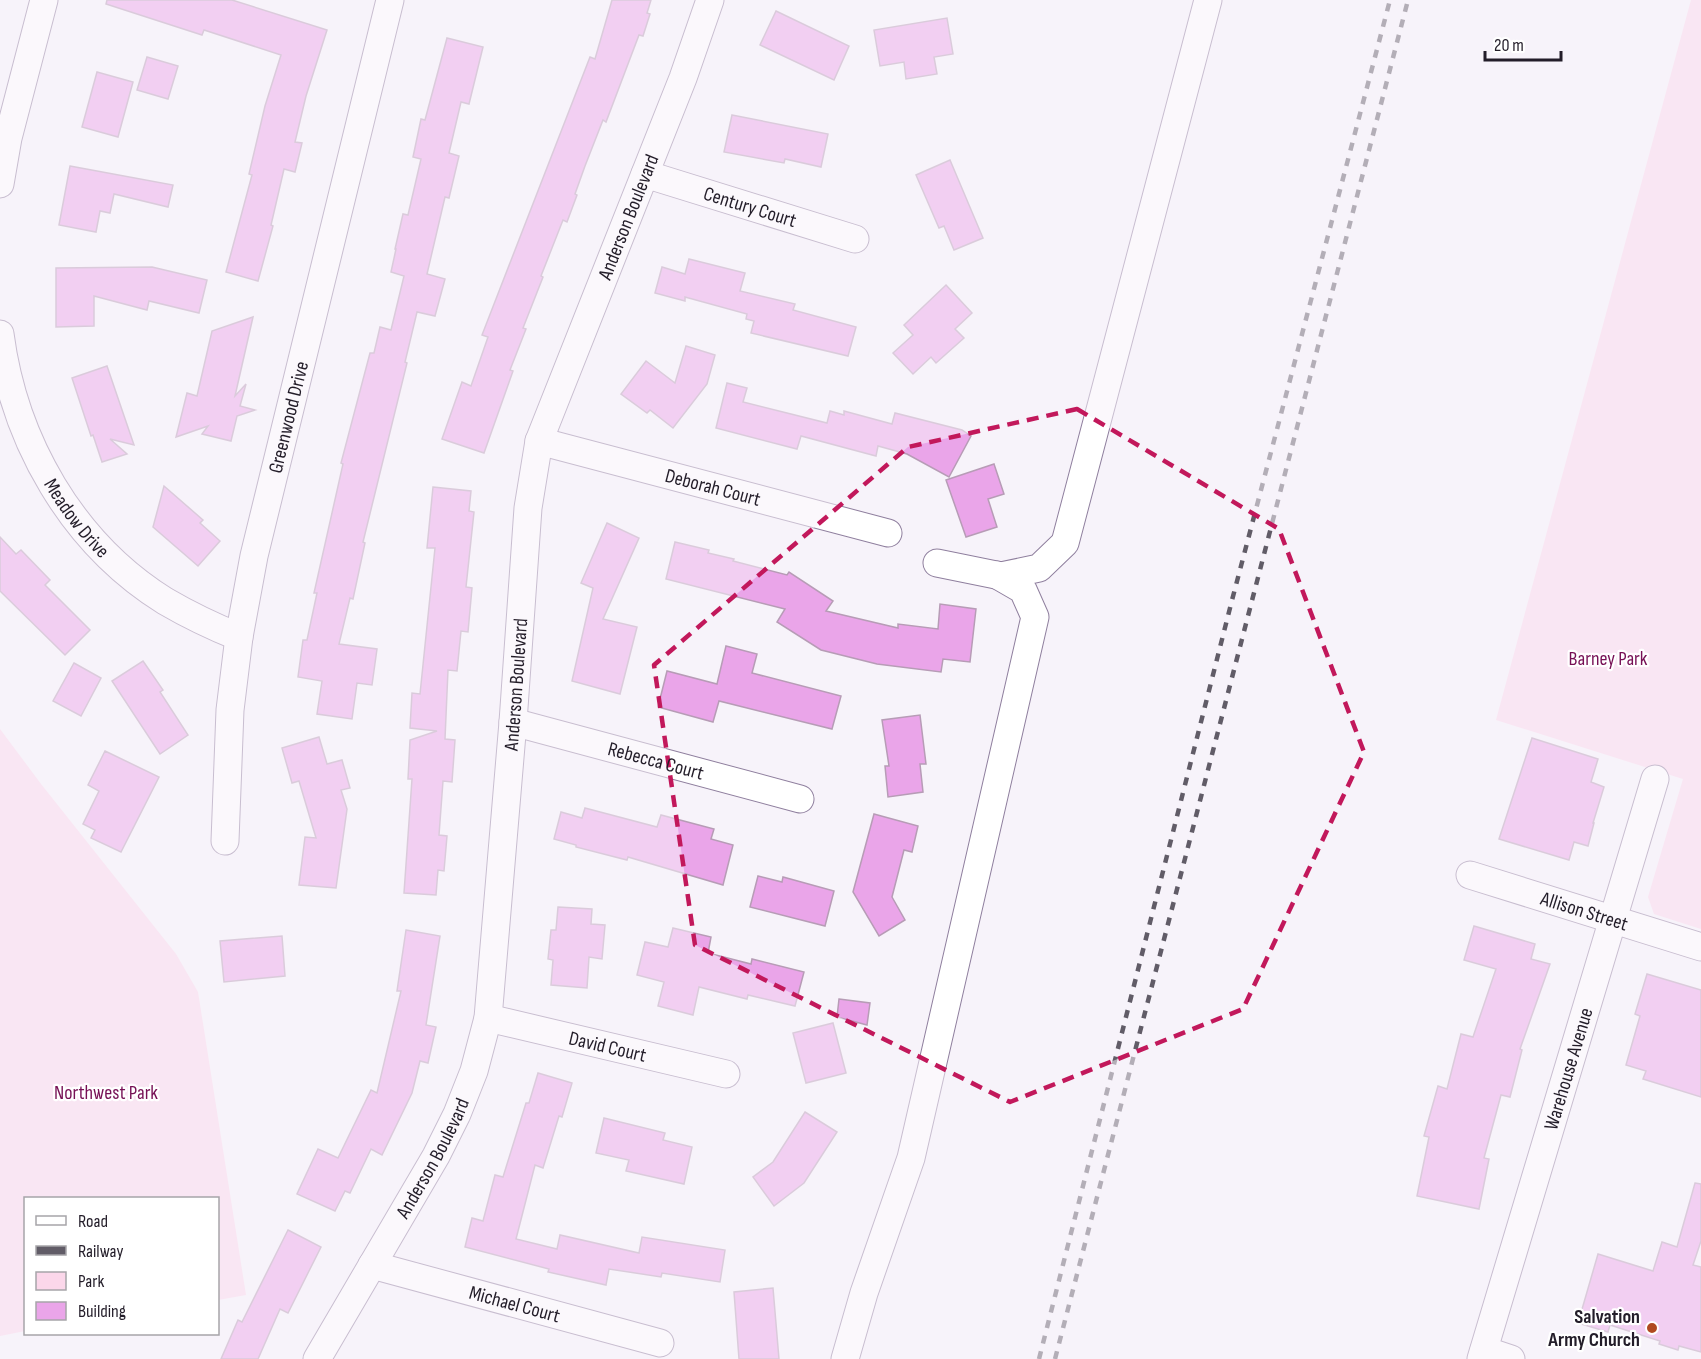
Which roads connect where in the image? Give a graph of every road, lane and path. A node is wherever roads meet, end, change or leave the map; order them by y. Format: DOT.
graph roads {
  1 [pos="44,0"];
  2 [pos="390,0"];
  3 [pos="710,0"];
  4 [pos="1208,0"];
  5 [pos="645,174"];
  6 [pos="0,184"];
  7 [pos="855,239"];
  8 [pos="0,334"];
  9 [pos="539,441"];
  10 [pos="888,533"];
  11 [pos="937,563"];
  12 [pos="997,575"];
  13 [pos="239,637"];
  14 [pos="513,722"];
  15 [pos="1654,779"];
  16 [pos="800,799"];
  17 [pos="225,841"];
  18 [pos="1470,875"];
  19 [pos="1612,920"];
  20 [pos="1701,947"];
  21 [pos="488,1018"];
  22 [pos="726,1074"];
  23 [pos="372,1265"];
  24 [pos="660,1343"];
  25 [pos="1482,1355"];
  26 [pos="317,1359"];
  27 [pos="845,1359"];
  28 [pos="1511,1359"];
  1 -- 6 [label="street"];
  2 -- 13 [label="street, Greenwood Drive"];
  3 -- 5 [label="street, Anderson Boulevard"];
  4 -- 12 [label="street"];
  5 -- 7 [label="street, Century Court"];
  5 -- 9 [label="street, Anderson Boulevard"];
  8 -- 13 [label="street, Meadow Drive"];
  9 -- 10 [label="street, Deborah Court"];
  9 -- 14 [label="street, Anderson Boulevard"];
  11 -- 12 [label="street"];
  12 -- 27 [label="street"];
  13 -- 17 [label="street, Greenwood Drive"];
  14 -- 16 [label="street, Rebecca Court"];
  14 -- 21 [label="street, Anderson Boulevard"];
  15 -- 19 [label="street, Warehouse Avenue"];
  18 -- 19 [label="street, Allison Street"];
  19 -- 20 [label="street, Allison Street"];
  19 -- 25 [label="street, Warehouse Avenue"];
  21 -- 22 [label="street, David Court"];
  21 -- 23 [label="street, Anderson Boulevard"];
  23 -- 24 [label="street, Michael Court"];
  23 -- 26 [label="street, Anderson Boulevard"];
  25 -- 28 [label="street"];
}
